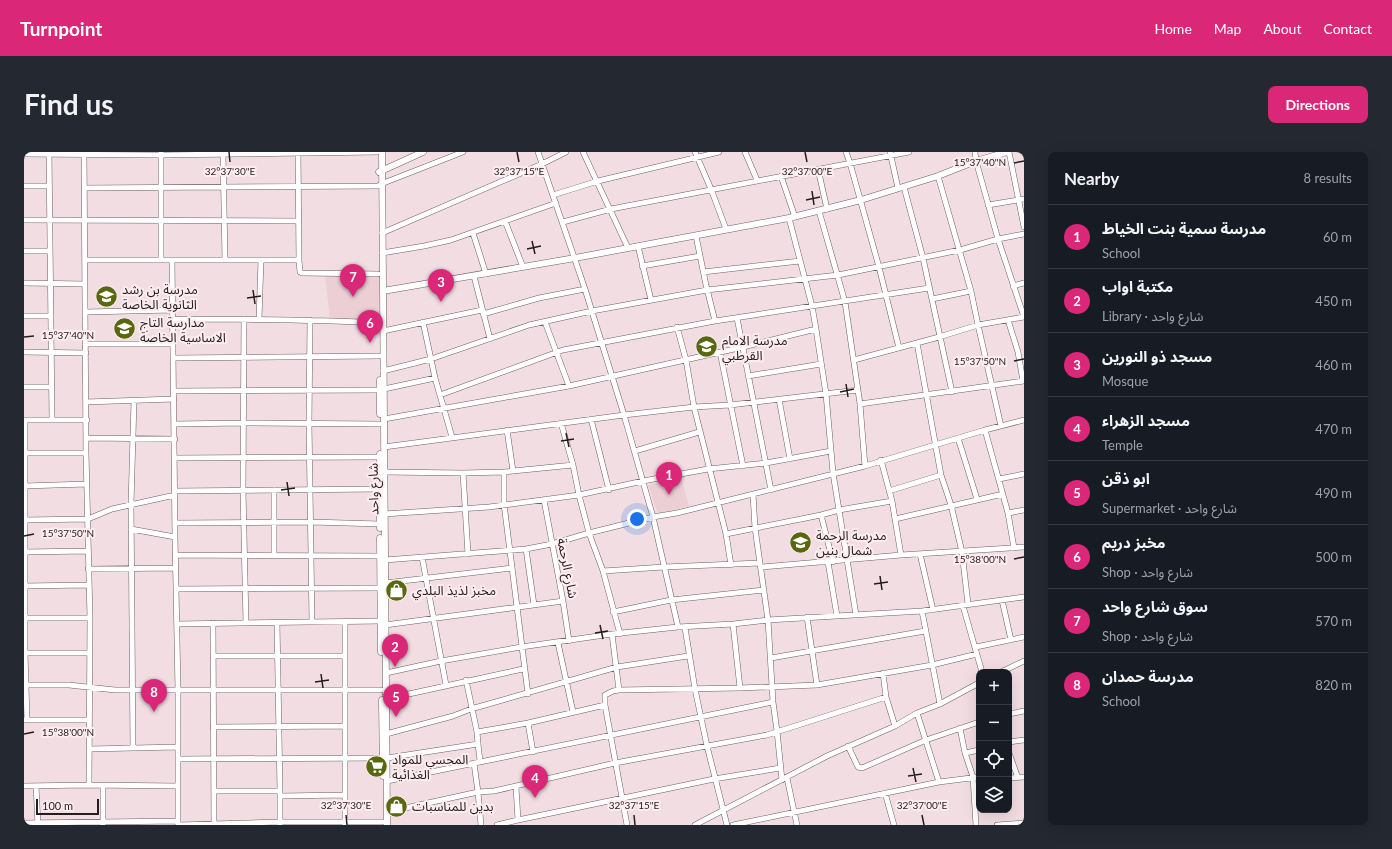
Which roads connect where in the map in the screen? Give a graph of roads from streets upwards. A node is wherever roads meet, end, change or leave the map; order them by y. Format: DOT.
graph roads {
  1 [pos="378,152"];
  2 [pos="382,152"];
  3 [pos="423,152"];
  4 [pos="463,152"];
  5 [pos="538,152"];
  6 [pos="566,152"];
  7 [pos="583,152"];
  8 [pos="719,152"];
  9 [pos="745,152"];
  10 [pos="846,152"];
  11 [pos="909,152"];
  12 [pos="975,152"];
  13 [pos="1008,152"];
  14 [pos="49,153"];
  15 [pos="84,153"];
  16 [pos="161,153"];
  17 [pos="223,153"];
  18 [pos="298,153"];
  19 [pos="24,154"];
  20 [pos="891,154"];
  21 [pos="696,155"];
  22 [pos="976,161"];
  23 [pos="850,163"];
  24 [pos="542,164"];
  25 [pos="818,169"];
  26 [pos="380,172"];
  27 [pos="781,176"];
  28 [pos="938,176"];
  29 [pos="757,180"];
  30 [pos="598,182"];
  31 [pos="380,185"];
  32 [pos="24,186"];
  33 [pos="49,186"];
  34 [pos="224,187"];
  35 [pos="298,187"];
  36 [pos="84,188"];
  37 [pos="161,188"];
  38 [pos="901,188"];
  39 [pos="711,189"];
  40 [pos="553,195"];
  41 [pos="861,200"];
  42 [pos="1022,200"];
  43 [pos="556,202"];
  44 [pos="988,205"];
  45 [pos="610,209"];
  46 [pos="827,209"];
  47 [pos="819,211"];
  48 [pos="792,217"];
  49 [pos="24,220"];
  50 [pos="49,220"];
  51 [pos="84,220"];
  52 [pos="161,221"];
  53 [pos="224,221"];
  54 [pos="299,221"];
  55 [pos="505,221"];
  56 [pos="563,222"];
  57 [pos="1024,227"];
  58 [pos="726,229"];
  59 [pos="382,233"];
  60 [pos="473,233"];
  61 [pos="1024,234"];
  62 [pos="696,236"];
  63 [pos="998,239"];
  64 [pos="638,246"];
  65 [pos="628,248"];
  66 [pos="50,250"];
  67 [pos="960,250"];
  68 [pos="24,251"];
  69 [pos="382,253"];
  70 [pos="700,256"];
  71 [pos="575,258"];
  72 [pos="923,258"];
  73 [pos="85,260"];
  74 [pos="161,260"];
  75 [pos="172,260"];
  76 [pos="225,260"];
  77 [pos="261,260"];
  78 [pos="299,260"];
  79 [pos="800,261"];
  80 [pos="642,266"];
  81 [pos="879,266"];
  82 [pos="523,267"];
  83 [pos="703,272"];
  84 [pos="378,274"];
  85 [pos="486,274"];
  86 [pos="838,275"];
  87 [pos="474,276"];
  88 [pos="805,279"];
  89 [pos="24,283"];
  90 [pos="50,283"];
  91 [pos="1024,283"];
  92 [pos="85,284"];
  93 [pos="1013,286"];
  94 [pos="929,288"];
  95 [pos="585,289"];
  96 [pos="707,290"];
  97 [pos="381,291"];
  98 [pos="971,291"];
  99 [pos="886,296"];
  100 [pos="932,299"];
  101 [pos="651,300"];
  102 [pos="845,302"];
  103 [pos="812,306"];
  104 [pos="173,310"];
  105 [pos="592,311"];
  106 [pos="86,312"];
  107 [pos="483,312"];
  108 [pos="24,316"];
  109 [pos="51,316"];
  110 [pos="1024,317"];
  111 [pos="737,318"];
  112 [pos="173,319"];
  113 [pos="244,319"];
  114 [pos="259,319"];
  115 [pos="310,320"];
  116 [pos="1008,320"];
  117 [pos="715,321"];
  118 [pos="423,322"];
  119 [pos="546,322"];
  120 [pos="379,323"];
  121 [pos="978,325"];
  122 [pos="677,327"];
  123 [pos="816,329"];
  124 [pos="383,331"];
  125 [pos="939,337"];
  126 [pos="490,339"];
  127 [pos="603,342"];
  128 [pos="917,343"];
  129 [pos="85,344"];
  130 [pos="173,344"];
  131 [pos="743,347"];
  132 [pos="899,348"];
  133 [pos="1024,351"];
  134 [pos="24,352"];
  135 [pos="51,352"];
  136 [pos="556,352"];
  137 [pos="720,352"];
  138 [pos="1018,352"];
  139 [pos="86,353"];
  140 [pos="379,356"];
  141 [pos="310,357"];
  142 [pos="174,358"];
  143 [pos="243,358"];
  144 [pos="431,359"];
  145 [pos="686,360"];
  146 [pos="854,360"];
  147 [pos="821,364"];
  148 [pos="383,371"];
  149 [pos="613,376"];
  150 [pos="748,376"];
  151 [pos="436,378"];
  152 [pos="1024,381"];
  153 [pos="382,382"];
  154 [pos="569,386"];
  155 [pos="992,386"];
  156 [pos="24,387"];
  157 [pos="52,387"];
  158 [pos="243,390"];
  159 [pos="310,390"];
  160 [pos="382,390"];
  161 [pos="858,390"];
  162 [pos="175,391"];
  163 [pos="952,392"];
  164 [pos="826,394"];
  165 [pos="440,395"];
  166 [pos="927,395"];
  167 [pos="174,399"];
  168 [pos="779,399"];
  169 [pos="134,401"];
  170 [pos="86,402"];
  171 [pos="753,403"];
  172 [pos="860,404"];
  173 [pos="730,405"];
  174 [pos="694,407"];
  175 [pos="444,408"];
  176 [pos="624,415"];
  177 [pos="52,419"];
  178 [pos="591,419"];
  179 [pos="24,420"];
  180 [pos="87,420"];
  181 [pos="1024,420"];
  182 [pos="382,422"];
  183 [pos="243,423"];
  184 [pos="309,423"];
  185 [pos="561,423"];
  186 [pos="175,424"];
  187 [pos="1001,426"];
  188 [pos="507,430"];
  189 [pos="985,430"];
  190 [pos="699,432"];
  191 [pos="452,437"];
  192 [pos="86,438"];
  193 [pos="133,438"];
  194 [pos="958,438"];
  195 [pos="175,440"];
  196 [pos="935,444"];
  197 [pos="384,447"];
  198 [pos="635,451"];
  199 [pos="831,451"];
  200 [pos="24,453"];
  201 [pos="86,453"];
  202 [pos="310,457"];
  203 [pos="380,457"];
  204 [pos="175,458"];
  205 [pos="244,458"];
  206 [pos="790,459"];
  207 [pos="881,460"];
  208 [pos="766,463"];
  209 [pos="573,465"];
  210 [pos="743,466"];
  211 [pos="865,466"];
  212 [pos="708,469"];
  213 [pos="513,471"];
  214 [pos="384,472"];
  215 [pos="504,472"];
  216 [pos="464,473"];
  217 [pos="833,473"];
  218 [pos="1024,474"];
  219 [pos="941,475"];
  220 [pos="999,479"];
  221 [pos="642,481"];
  222 [pos="87,484"];
  223 [pos="24,486"];
  224 [pos="310,489"];
  225 [pos="380,489"];
  226 [pos="243,490"];
  227 [pos="274,490"];
  228 [pos="609,490"];
  229 [pos="771,490"];
  230 [pos="889,491"];
  231 [pos="175,493"];
  232 [pos="753,494"];
  233 [pos="1003,494"];
  234 [pos="579,495"];
  235 [pos="977,499"];
  236 [pos="544,500"];
  237 [pos="892,501"];
  238 [pos="717,502"];
  239 [pos="130,504"];
  240 [pos="504,504"];
  241 [pos="951,505"];
  242 [pos="465,508"];
  243 [pos="839,510"];
  244 [pos="1024,510"];
  245 [pos="1008,513"];
  246 [pos="384,514"];
  247 [pos="821,515"];
  248 [pos="653,517"];
  249 [pos="88,519"];
  250 [pos="895,519"];
  251 [pos="24,520"];
  252 [pos="311,522"];
  253 [pos="175,523"];
  254 [pos="243,523"];
  255 [pos="274,523"];
  256 [pos="380,524"];
  257 [pos="755,528"];
  258 [pos="131,529"];
  259 [pos="589,533"];
  260 [pos="726,534"];
  261 [pos="175,537"];
  262 [pos="552,544"];
  263 [pos="1024,547"];
  264 [pos="1014,548"];
  265 [pos="526,549"];
  266 [pos="88,551"];
  267 [pos="510,551"];
  268 [pos="24,552"];
  269 [pos="962,552"];
  270 [pos="468,554"];
  271 [pos="920,554"];
  272 [pos="175,555"];
  273 [pos="274,555"];
  274 [pos="311,555"];
  275 [pos="901,555"];
  276 [pos="244,556"];
  277 [pos="422,557"];
  278 [pos="382,558"];
  279 [pos="847,561"];
  280 [pos="831,562"];
  281 [pos="731,565"];
  282 [pos="761,565"];
  283 [pos="664,567"];
  284 [pos="176,568"];
  285 [pos="512,568"];
  286 [pos="88,569"];
  287 [pos="131,569"];
  288 [pos="382,569"];
  289 [pos="603,571"];
  290 [pos="426,578"];
  291 [pos="385,583"];
  292 [pos="89,585"];
  293 [pos="24,586"];
  294 [pos="380,588"];
  295 [pos="176,589"];
  296 [pos="245,589"];
  297 [pos="312,589"];
  298 [pos="764,590"];
  299 [pos="1024,597"];
  300 [pos="671,600"];
  301 [pos="1002,600"];
  302 [pos="563,601"];
  303 [pos="534,605"];
  304 [pos="966,605"];
  305 [pos="517,608"];
  306 [pos="933,610"];
  307 [pos="922,611"];
  308 [pos="613,612"];
  309 [pos="856,615"];
  310 [pos="837,616"];
  311 [pos="807,617"];
  312 [pos="25,618"];
  313 [pos="90,618"];
  314 [pos="434,618"];
  315 [pos="768,620"];
  316 [pos="277,622"];
  317 [pos="312,622"];
  318 [pos="345,622"];
  319 [pos="213,623"];
  320 [pos="246,623"];
  321 [pos="383,623"];
  322 [pos="177,624"];
  323 [pos="733,624"];
  324 [pos="678,627"];
  325 [pos="684,628"];
  326 [pos="925,632"];
  327 [pos="612,634"];
  328 [pos="620,634"];
  329 [pos="1024,637"];
  330 [pos="1011,640"];
  331 [pos="569,641"];
  332 [pos="558,643"];
  333 [pos="521,647"];
  334 [pos="976,647"];
  335 [pos="812,650"];
  336 [pos="24,653"];
  337 [pos="89,653"];
  338 [pos="977,654"];
  339 [pos="213,656"];
  340 [pos="345,656"];
  341 [pos="688,656"];
  342 [pos="278,657"];
  343 [pos="771,658"];
  344 [pos="441,661"];
  345 [pos="1024,661"];
  346 [pos="932,666"];
  347 [pos="617,667"];
  348 [pos="524,669"];
  349 [pos="981,669"];
  350 [pos="1007,669"];
  351 [pos="386,673"];
  352 [pos="883,673"];
  353 [pos="466,680"];
  354 [pos="566,683"];
  355 [pos="25,685"];
  356 [pos="446,685"];
  357 [pos="817,685"];
  358 [pos="976,685"];
  359 [pos="90,687"];
  360 [pos="772,687"];
  361 [pos="740,688"];
  362 [pos="279,689"];
  363 [pos="695,689"];
  364 [pos="132,690"];
  365 [pos="178,690"];
  366 [pos="213,690"];
  367 [pos="346,690"];
  368 [pos="382,690"];
  369 [pos="619,690"];
  370 [pos="528,694"];
  371 [pos="886,697"];
  372 [pos="386,699"];
  373 [pos="773,702"];
  374 [pos="940,704"];
  375 [pos="605,705"];
  376 [pos="471,709"];
  377 [pos="1024,711"];
  378 [pos="573,712"];
  379 [pos="917,713"];
  380 [pos="1012,713"];
  381 [pos="701,716"];
  382 [pos="26,720"];
  383 [pos="89,720"];
  384 [pos="384,721"];
  385 [pos="528,723"];
  386 [pos="976,723"];
  387 [pos="279,726"];
  388 [pos="345,726"];
  389 [pos="895,726"];
  390 [pos="213,727"];
  391 [pos="960,728"];
  392 [pos="777,731"];
  393 [pos="477,732"];
  394 [pos="386,734"];
  395 [pos="611,735"];
  396 [pos="926,740"];
  397 [pos="1024,740"];
  398 [pos="1012,742"];
  399 [pos="478,744"];
  400 [pos="707,746"];
  401 [pos="848,746"];
  402 [pos="178,747"];
  403 [pos="133,748"];
  404 [pos="89,750"];
  405 [pos="976,751"];
  406 [pos="533,752"];
  407 [pos="965,753"];
  408 [pos="213,758"];
  409 [pos="346,758"];
  410 [pos="385,758"];
  411 [pos="178,759"];
  412 [pos="280,759"];
  413 [pos="1012,759"];
  414 [pos="480,761"];
  415 [pos="474,763"];
  416 [pos="615,764"];
  417 [pos="780,768"];
  418 [pos="973,777"];
  419 [pos="1021,778"];
  420 [pos="714,779"];
  421 [pos="784,779"];
  422 [pos="387,781"];
  423 [pos="939,782"];
  424 [pos="89,785"];
  425 [pos="103,785"];
  426 [pos="24,786"];
  427 [pos="36,786"];
  428 [pos="178,786"];
  429 [pos="516,787"];
  430 [pos="214,791"];
  431 [pos="478,792"];
  432 [pos="280,793"];
  433 [pos="885,793"];
  434 [pos="345,795"];
  435 [pos="621,798"];
  436 [pos="723,811"];
  437 [pos="387,812"];
  438 [pos="794,812"];
  439 [pos="527,818"];
  440 [pos="518,820"];
  441 [pos="24,823"];
  442 [pos="280,823"];
  443 [pos="346,823"];
  444 [pos="1024,823"];
  445 [pos="38,824"];
  446 [pos="103,824"];
  447 [pos="178,824"];
  448 [pos="385,824"];
  449 [pos="214,825"];
  450 [pos="481,825"];
  451 [pos="497,825"];
  452 [pos="528,825"];
  453 [pos="627,825"];
  454 [pos="695,825"];
  455 [pos="727,825"];
  456 [pos="733,825"];
  457 [pos="797,825"];
  458 [pos="894,825"];
  459 [pos="976,825"];
  460 [pos="997,825"];
  1 -- 18 [label="street"];
  1 -- 26 [label="street, شارع واحد"];
  2 -- 26 [label="street, شارع واحد"];
  3 -- 26 [label="street"];
  4 -- 31 [label="street"];
  5 -- 24 [label="street"];
  6 -- 24 [label="street"];
  7 -- 30 [label="street"];
  8 -- 21 [label="street"];
  9 -- 29 [label="street"];
  10 -- 23 [label="street"];
  11 -- 20 [label="street"];
  12 -- 22 [label="street"];
  13 -- 22 [label="street"];
  13 -- 42 [label="street"];
  14 -- 15 [label="street"];
  14 -- 19 [label="street"];
  14 -- 33 [label="street"];
  15 -- 16 [label="street"];
  15 -- 36 [label="street"];
  16 -- 17 [label="street"];
  16 -- 37 [label="street"];
  17 -- 18 [label="street"];
  17 -- 34 [label="street"];
  18 -- 35 [label="street"];
  20 -- 23 [label="street"];
  20 -- 38 [label="street"];
  21 -- 30 [label="street"];
  21 -- 39 [label="street"];
  22 -- 28 [label="street"];
  22 -- 44 [label="street"];
  23 -- 25 [label="street"];
  23 -- 41 [label="street"];
  24 -- 40 [label="street"];
  24 -- 59 [label="street"];
  25 -- 27 [label="street"];
  25 -- 46 [label="street"];
  26 -- 31 [label="street, شارع واحد"];
  27 -- 29 [label="street"];
  27 -- 48 [label="street"];
  28 -- 38 [label="street"];
  28 -- 67 [label="street"];
  29 -- 39 [label="street"];
  30 -- 40 [label="street"];
  30 -- 45 [label="street"];
  31 -- 35 [label="street"];
  31 -- 59 [label="street, شارع واحد"];
  31 -- 84 [label="street, شارع واحد"];
  32 -- 33 [label="street"];
  33 -- 50 [label="street"];
  34 -- 35 [label="street"];
  34 -- 37 [label="street"];
  34 -- 53 [label="street"];
  35 -- 54 [label="street"];
  36 -- 37 [label="street"];
  36 -- 51 [label="street"];
  37 -- 52 [label="street"];
  38 -- 41 [label="street"];
  38 -- 72 [label="street"];
  39 -- 45 [label="street"];
  39 -- 58 [label="street"];
  40 -- 43 [label="street"];
  41 -- 46 [label="street"];
  41 -- 81 [label="street"];
  42 -- 44 [label="street"];
  42 -- 57 [label="street"];
  43 -- 55 [label="street"];
  43 -- 56 [label="street"];
  44 -- 63 [label="street"];
  45 -- 56 [label="street"];
  45 -- 65 [label="street"];
  46 -- 47 [label="street"];
  47 -- 48 [label="street"];
  47 -- 86 [label="street"];
  48 -- 58 [label="street"];
  48 -- 79 [label="street"];
  49 -- 50 [label="street"];
  50 -- 51 [label="street"];
  50 -- 66 [label="street"];
  51 -- 52 [label="street"];
  51 -- 73 [label="street"];
  52 -- 53 [label="street"];
  52 -- 74 [label="street"];
  53 -- 54 [label="street"];
  53 -- 76 [label="street"];
  54 -- 78 [label="street"];
  55 -- 60 [label="street"];
  55 -- 82 [label="street"];
  56 -- 71 [label="street"];
  58 -- 62 [label="street"];
  59 -- 69 [label="street, شارع واحد"];
  60 -- 69 [label="street"];
  60 -- 85 [label="street"];
  61 -- 63 [label="street"];
  62 -- 64 [label="street"];
  62 -- 70 [label="street"];
  63 -- 67 [label="street"];
  63 -- 93 [label="street"];
  64 -- 65 [label="street"];
  64 -- 80 [label="street"];
  65 -- 71 [label="street"];
  66 -- 68 [label="street"];
  66 -- 90 [label="street"];
  67 -- 72 [label="street"];
  67 -- 98 [label="street"];
  69 -- 97 [label="street, شارع واحد"];
  70 -- 80 [label="street"];
  70 -- 83 [label="street"];
  71 -- 82 [label="street"];
  71 -- 95 [label="street"];
  72 -- 81 [label="street"];
  72 -- 94 [label="street"];
  73 -- 74 [label="street"];
  73 -- 92 [label="street"];
  74 -- 75 [label="street"];
  75 -- 76 [label="street"];
  75 -- 104 [label="street"];
  76 -- 77 [label="street"];
  77 -- 78 [label="street"];
  77 -- 114 [label="street"];
  78 -- 84 [label="street"];
  79 -- 83 [label="street"];
  79 -- 88 [label="street"];
  80 -- 101 [label="street"];
  81 -- 86 [label="street"];
  81 -- 99 [label="street"];
  82 -- 85 [label="street"];
  83 -- 96 [label="street"];
  84 -- 97 [label="street, شارع واحد"];
  85 -- 87 [label="street"];
  86 -- 88 [label="street"];
  86 -- 102 [label="street"];
  87 -- 97 [label="street"];
  87 -- 107 [label="street"];
  88 -- 96 [label="street"];
  88 -- 103 [label="street"];
  89 -- 90 [label="street"];
  90 -- 92 [label="street"];
  90 -- 109 [label="street"];
  91 -- 93 [label="street"];
  92 -- 106 [label="street"];
  93 -- 110 [label="street"];
  94 -- 99 [label="street"];
  94 -- 100 [label="street"];
  95 -- 105 [label="street"];
  95 -- 107 [label="street"];
  96 -- 101 [label="street"];
  96 -- 117 [label="street"];
  97 -- 120 [label="street, شارع واحد"];
  97 -- 124 [label="street, شارع واحد"];
  98 -- 100 [label="street"];
  98 -- 121 [label="street"];
  99 -- 102 [label="street"];
  99 -- 132 [label="street"];
  100 -- 125 [label="street"];
  101 -- 105 [label="street"];
  102 -- 103 [label="street"];
  102 -- 146 [label="street"];
  103 -- 111 [label="street"];
  103 -- 123 [label="street"];
  104 -- 106 [label="street"];
  104 -- 112 [label="street"];
  105 -- 119 [label="street"];
  105 -- 127 [label="street"];
  106 -- 129 [label="street"];
  107 -- 118 [label="street"];
  107 -- 126 [label="street"];
  108 -- 109 [label="street"];
  109 -- 135 [label="street"];
  110 -- 116 [label="street"];
  111 -- 117 [label="street"];
  111 -- 131 [label="street"];
  112 -- 113 [label="street"];
  112 -- 130 [label="street"];
  113 -- 114 [label="street"];
  113 -- 143 [label="street"];
  114 -- 115 [label="street"];
  115 -- 120 [label="street"];
  115 -- 141 [label="street"];
  116 -- 121 [label="street"];
  116 -- 138 [label="street"];
  117 -- 122 [label="street"];
  118 -- 124 [label="street"];
  118 -- 144 [label="street"];
  119 -- 126 [label="street"];
  119 -- 136 [label="street"];
  120 -- 140 [label="street, شارع واحد"];
  121 -- 125 [label="street"];
  121 -- 155 [label="street"];
  122 -- 127 [label="street"];
  122 -- 145 [label="street"];
  123 -- 131 [label="street"];
  123 -- 147 [label="street"];
  124 -- 148 [label="street, شارع واحد"];
  125 -- 128 [label="street"];
  125 -- 163 [label="street"];
  126 -- 144 [label="street"];
  127 -- 136 [label="street"];
  127 -- 149 [label="street"];
  128 -- 132 [label="street"];
  128 -- 166 [label="street"];
  129 -- 130 [label="street"];
  129 -- 139 [label="street"];
  130 -- 142 [label="street"];
  131 -- 137 [label="street"];
  131 -- 150 [label="street"];
  132 -- 146 [label="street"];
  133 -- 138 [label="street"];
  134 -- 135 [label="street"];
  135 -- 139 [label="street"];
  135 -- 157 [label="street"];
  136 -- 154 [label="street"];
  136 -- 165 [label="street"];
  137 -- 145 [label="street"];
  137 -- 173 [label="street"];
  138 -- 152 [label="street"];
  139 -- 170 [label="street"];
  140 -- 141 [label="street"];
  140 -- 153 [label="street, شارع واحد"];
  141 -- 143 [label="street"];
  141 -- 159 [label="street"];
  142 -- 143 [label="street"];
  142 -- 162 [label="street"];
  143 -- 158 [label="street"];
  144 -- 148 [label="street"];
  144 -- 151 [label="street"];
  145 -- 149 [label="street"];
  145 -- 174 [label="street"];
  146 -- 161 [label="street"];
  147 -- 150 [label="street"];
  147 -- 164 [label="street"];
  148 -- 153 [label="street, شارع واحد"];
  149 -- 154 [label="street"];
  149 -- 176 [label="street"];
  150 -- 171 [label="street"];
  151 -- 160 [label="street"];
  151 -- 165 [label="street"];
  152 -- 155 [label="street"];
  153 -- 160 [label="street, شارع واحد"];
  154 -- 175 [label="street"];
  155 -- 163 [label="street"];
  155 -- 187 [label="street"];
  156 -- 157 [label="street"];
  157 -- 177 [label="street"];
  158 -- 159 [label="street"];
  158 -- 162 [label="street"];
  158 -- 183 [label="street"];
  159 -- 160 [label="street"];
  159 -- 184 [label="street"];
  160 -- 182 [label="street, شارع واحد"];
  161 -- 164 [label="street"];
  161 -- 172 [label="street"];
  162 -- 167 [label="street"];
  163 -- 166 [label="street"];
  164 -- 168 [label="street"];
  164 -- 199 [label="street"];
  165 -- 175 [label="street"];
  166 -- 172 [label="street"];
  166 -- 196 [label="street"];
  167 -- 169 [label="street"];
  167 -- 186 [label="street"];
  168 -- 171 [label="street"];
  168 -- 206 [label="street"];
  169 -- 170 [label="street"];
  169 -- 193 [label="street"];
  170 -- 180 [label="street"];
  171 -- 173 [label="street"];
  171 -- 208 [label="street"];
  172 -- 211 [label="street"];
  173 -- 174 [label="street"];
  173 -- 210 [label="street"];
  174 -- 176 [label="street"];
  174 -- 190 [label="street"];
  175 -- 182 [label="street"];
  175 -- 191 [label="street"];
  176 -- 178 [label="street"];
  176 -- 198 [label="street"];
  177 -- 179 [label="street"];
  177 -- 180 [label="street"];
  178 -- 185 [label="street"];
  178 -- 228 [label="street"];
  179 -- 200 [label="street"];
  180 -- 192 [label="street"];
  181 -- 187 [label="street"];
  182 -- 184 [label="street"];
  182 -- 197 [label="street, شارع واحد"];
  182 -- 203 [label="street, شارع واحد"];
  183 -- 184 [label="street"];
  183 -- 186 [label="street"];
  183 -- 205 [label="street"];
  184 -- 202 [label="street"];
  185 -- 188 [label="street"];
  185 -- 209 [label="street"];
  186 -- 195 [label="street"];
  187 -- 189 [label="street"];
  188 -- 191 [label="street"];
  188 -- 213 [label="street"];
  189 -- 194 [label="street"];
  189 -- 220 [label="street"];
  190 -- 198 [label="street"];
  190 -- 212 [label="street"];
  191 -- 197 [label="street"];
  192 -- 193 [label="street"];
  192 -- 201 [label="street"];
  193 -- 195 [label="street"];
  193 -- 239 [label="street"];
  194 -- 196 [label="street"];
  194 -- 235 [label="street"];
  195 -- 204 [label="street"];
  196 -- 207 [label="street"];
  196 -- 219 [label="street"];
  197 -- 214 [label="street, شارع واحد"];
  198 -- 221 [label="street"];
  199 -- 206 [label="street"];
  199 -- 217 [label="street"];
  200 -- 201 [label="street"];
  200 -- 223 [label="street"];
  201 -- 222 [label="street"];
  202 -- 203 [label="street"];
  202 -- 205 [label="street"];
  202 -- 224 [label="street"];
  203 -- 225 [label="street, شارع واحد"];
  204 -- 205 [label="street"];
  204 -- 231 [label="street"];
  205 -- 226 [label="street"];
  206 -- 208 [label="street"];
  207 -- 211 [label="street"];
  207 -- 230 [label="street"];
  208 -- 210 [label="street"];
  208 -- 229 [label="street"];
  209 -- 213 [label="street"];
  209 -- 234 [label="street"];
  210 -- 212 [label="street"];
  211 -- 217 [label="street"];
  212 -- 221 [label="street"];
  212 -- 238 [label="street"];
  213 -- 215 [label="street"];
  214 -- 216 [label="street"];
  214 -- 246 [label="street, شارع واحد"];
  215 -- 216 [label="street"];
  215 -- 240 [label="street"];
  216 -- 242 [label="street"];
  217 -- 229 [label="street"];
  217 -- 243 [label="street"];
  218 -- 220 [label="street"];
  219 -- 230 [label="street"];
  219 -- 241 [label="street"];
  220 -- 233 [label="street"];
  221 -- 228 [label="street"];
  221 -- 248 [label="street"];
  222 -- 223 [label="street"];
  222 -- 249 [label="street"];
  223 -- 251 [label="street"];
  224 -- 225 [label="street"];
  224 -- 227 [label="street"];
  224 -- 252 [label="street"];
  225 -- 256 [label="street, شارع واحد"];
  226 -- 227 [label="street"];
  226 -- 231 [label="street"];
  226 -- 254 [label="street"];
  227 -- 255 [label="street"];
  228 -- 234 [label="street"];
  229 -- 232 [label="street"];
  230 -- 237 [label="street"];
  231 -- 239 [label="street"];
  231 -- 253 [label="street"];
  232 -- 238 [label="street"];
  232 -- 257 [label="street"];
  233 -- 235 [label="street"];
  233 -- 245 [label="street"];
  234 -- 236 [label="street"];
  234 -- 259 [label="street"];
  235 -- 241 [label="street"];
  236 -- 240 [label="street"];
  236 -- 262 [label="street, شارع الرحمة"];
  237 -- 243 [label="street"];
  237 -- 250 [label="street"];
  238 -- 248 [label="street"];
  238 -- 260 [label="street"];
  239 -- 249 [label="street"];
  239 -- 258 [label="street"];
  240 -- 242 [label="street"];
  240 -- 267 [label="street"];
  241 -- 250 [label="street"];
  241 -- 269 [label="street"];
  242 -- 246 [label="street"];
  242 -- 270 [label="street"];
  243 -- 247 [label="street"];
  243 -- 279 [label="street"];
  244 -- 245 [label="street"];
  245 -- 264 [label="street"];
  246 -- 278 [label="street, شارع واحد"];
  247 -- 257 [label="street"];
  247 -- 280 [label="street"];
  248 -- 259 [label="street"];
  248 -- 283 [label="street"];
  249 -- 251 [label="street"];
  249 -- 266 [label="street"];
  250 -- 275 [label="street"];
  251 -- 268 [label="street"];
  252 -- 255 [label="street"];
  252 -- 256 [label="street"];
  252 -- 274 [label="street"];
  253 -- 254 [label="street"];
  253 -- 261 [label="street"];
  254 -- 255 [label="street"];
  254 -- 276 [label="street"];
  255 -- 273 [label="street"];
  256 -- 278 [label="street, شارع واحد"];
  257 -- 260 [label="street"];
  257 -- 282 [label="street"];
  258 -- 261 [label="street"];
  258 -- 287 [label="street"];
  259 -- 262 [label="street"];
  259 -- 289 [label="street"];
  260 -- 281 [label="street"];
  261 -- 272 [label="street"];
  262 -- 265 [label="street"];
  262 -- 302 [label="street, شارع الرحمة"];
  263 -- 264 [label="street"];
  264 -- 269 [label="street"];
  265 -- 267 [label="street"];
  265 -- 303 [label="street"];
  266 -- 268 [label="street"];
  266 -- 286 [label="street"];
  267 -- 270 [label="street"];
  267 -- 285 [label="street"];
  268 -- 293 [label="street"];
  269 -- 271 [label="street"];
  269 -- 304 [label="street"];
  270 -- 277 [label="street"];
  271 -- 275 [label="street"];
  271 -- 306 [label="street"];
  272 -- 276 [label="street"];
  272 -- 284 [label="street"];
  273 -- 274 [label="street"];
  273 -- 276 [label="street"];
  274 -- 278 [label="street"];
  274 -- 297 [label="street"];
  275 -- 279 [label="street"];
  276 -- 296 [label="street"];
  277 -- 278 [label="street"];
  277 -- 290 [label="street"];
  278 -- 288 [label="street, شارع واحد"];
  279 -- 280 [label="street"];
  279 -- 309 [label="street"];
  280 -- 282 [label="street"];
  280 -- 310 [label="street"];
  281 -- 282 [label="street"];
  281 -- 283 [label="street"];
  282 -- 298 [label="street"];
  283 -- 289 [label="street"];
  283 -- 300 [label="street"];
  284 -- 287 [label="street"];
  284 -- 295 [label="street"];
  285 -- 290 [label="street"];
  285 -- 305 [label="street"];
  286 -- 287 [label="street"];
  286 -- 292 [label="street"];
  287 -- 364 [label="street"];
  288 -- 291 [label="street, شارع واحد"];
  288 -- 294 [label="street, شارع واحد"];
  289 -- 308 [label="street"];
  290 -- 291 [label="street"];
  290 -- 314 [label="street"];
  291 -- 321 [label="street, شارع واحد"];
  292 -- 293 [label="street"];
  292 -- 313 [label="street"];
  293 -- 312 [label="street"];
  294 -- 297 [label="street"];
  294 -- 321 [label="street, شارع واحد"];
  295 -- 296 [label="street"];
  295 -- 322 [label="street"];
  296 -- 297 [label="street"];
  296 -- 320 [label="street"];
  297 -- 317 [label="street"];
  298 -- 300 [label="street"];
  298 -- 315 [label="street"];
  299 -- 301 [label="street"];
  300 -- 308 [label="street"];
  300 -- 324 [label="street"];
  301 -- 304 [label="street"];
  301 -- 330 [label="street"];
  302 -- 303 [label="street"];
  302 -- 331 [label="street, شارع الرحمة"];
  303 -- 305 [label="street"];
  304 -- 306 [label="street"];
  304 -- 334 [label="street"];
  305 -- 314 [label="street"];
  305 -- 333 [label="street"];
  306 -- 307 [label="street"];
  307 -- 309 [label="street"];
  307 -- 326 [label="street"];
  308 -- 328 [label="street"];
  309 -- 310 [label="street"];
  310 -- 311 [label="street"];
  311 -- 315 [label="street"];
  311 -- 335 [label="street"];
  312 -- 313 [label="street"];
  312 -- 336 [label="street"];
  313 -- 337 [label="street"];
  314 -- 321 [label="street"];
  314 -- 344 [label="street"];
  315 -- 323 [label="street"];
  315 -- 343 [label="street"];
  316 -- 317 [label="street"];
  316 -- 320 [label="street"];
  316 -- 342 [label="street"];
  317 -- 318 [label="street"];
  318 -- 321 [label="street"];
  318 -- 340 [label="street"];
  319 -- 320 [label="street"];
  319 -- 322 [label="street"];
  319 -- 339 [label="street"];
  321 -- 351 [label="street, شارع واحد"];
  321 -- 368 [label="street, شارع واحد"];
  322 -- 365 [label="street"];
  323 -- 325 [label="street"];
  323 -- 361 [label="street"];
  324 -- 325 [label="street"];
  324 -- 328 [label="street"];
  325 -- 341 [label="street"];
  326 -- 335 [label="street"];
  326 -- 346 [label="street"];
  327 -- 328 [label="street"];
  327 -- 331 [label="street"];
  327 -- 347 [label="street"];
  329 -- 330 [label="street"];
  330 -- 334 [label="street"];
  331 -- 332 [label="street"];
  332 -- 333 [label="street"];
  332 -- 354 [label="street"];
  333 -- 344 [label="street"];
  333 -- 348 [label="street"];
  334 -- 338 [label="street"];
  335 -- 343 [label="street"];
  335 -- 357 [label="street"];
  336 -- 337 [label="street"];
  336 -- 355 [label="street"];
  337 -- 359 [label="street"];
  338 -- 346 [label="street"];
  338 -- 349 [label="street"];
  339 -- 342 [label="street"];
  339 -- 366 [label="street"];
  340 -- 342 [label="street"];
  340 -- 367 [label="street"];
  341 -- 347 [label="street"];
  341 -- 363 [label="street"];
  342 -- 362 [label="street"];
  343 -- 360 [label="street"];
  344 -- 351 [label="street"];
  344 -- 356 [label="street"];
  345 -- 350 [label="street"];
  346 -- 352 [label="street"];
  346 -- 374 [label="street"];
  347 -- 354 [label="street"];
  347 -- 369 [label="street"];
  348 -- 353 [label="street"];
  348 -- 370 [label="street"];
  351 -- 372 [label="street, شارع واحد"];
  352 -- 357 [label="street"];
  352 -- 371 [label="street"];
  353 -- 356 [label="street"];
  353 -- 376 [label="street"];
  354 -- 370 [label="street"];
  354 -- 378 [label="street"];
  355 -- 359 [label="street"];
  355 -- 382 [label="street"];
  356 -- 372 [label="street"];
  357 -- 360 [label="street"];
  358 -- 374 [label="street"];
  359 -- 364 [label="street"];
  359 -- 383 [label="street"];
  360 -- 361 [label="street"];
  360 -- 373 [label="street"];
  361 -- 363 [label="street"];
  362 -- 366 [label="street"];
  362 -- 367 [label="street"];
  362 -- 387 [label="street"];
  363 -- 369 [label="street"];
  363 -- 381 [label="street"];
  364 -- 365 [label="street"];
  364 -- 403 [label="street"];
  365 -- 366 [label="street"];
  365 -- 402 [label="street"];
  366 -- 390 [label="street"];
  367 -- 368 [label="street"];
  367 -- 388 [label="street"];
  368 -- 384 [label="street, شارع واحد"];
  369 -- 375 [label="street"];
  370 -- 376 [label="street"];
  371 -- 389 [label="street"];
  371 -- 392 [label="street"];
  372 -- 384 [label="street, شارع واحد"];
  373 -- 381 [label="street"];
  373 -- 392 [label="street"];
  374 -- 379 [label="street"];
  375 -- 378 [label="street"];
  375 -- 395 [label="street"];
  376 -- 393 [label="street"];
  376 -- 394 [label="street"];
  377 -- 380 [label="street"];
  378 -- 385 [label="street"];
  379 -- 389 [label="street"];
  379 -- 396 [label="street"];
  381 -- 395 [label="street"];
  381 -- 400 [label="street"];
  382 -- 383 [label="street"];
  383 -- 404 [label="street"];
  384 -- 394 [label="street, شارع واحد"];
  384 -- 410 [label="street, شارع واحد"];
  385 -- 393 [label="street"];
  385 -- 406 [label="street"];
  386 -- 391 [label="street"];
  387 -- 388 [label="street"];
  387 -- 390 [label="street"];
  387 -- 412 [label="street"];
  388 -- 409 [label="street"];
  389 -- 401 [label="street"];
  390 -- 408 [label="street"];
  391 -- 396 [label="street"];
  391 -- 407 [label="street"];
  392 -- 400 [label="street"];
  392 -- 417 [label="street"];
  393 -- 399 [label="street"];
  394 -- 410 [label="street, شارع واحد"];
  395 -- 406 [label="street"];
  395 -- 416 [label="street"];
  396 -- 401 [label="street"];
  396 -- 423 [label="street"];
  397 -- 398 [label="street"];
  399 -- 410 [label="street"];
  399 -- 414 [label="street"];
  400 -- 416 [label="street"];
  400 -- 420 [label="street"];
  401 -- 421 [label="street"];
  402 -- 403 [label="street"];
  402 -- 411 [label="street"];
  403 -- 404 [label="street"];
  404 -- 424 [label="street"];
  405 -- 407 [label="street"];
  406 -- 414 [label="street"];
  407 -- 418 [label="street"];
  408 -- 411 [label="street"];
  408 -- 412 [label="street"];
  408 -- 430 [label="street"];
  409 -- 410 [label="street"];
  409 -- 412 [label="street"];
  409 -- 434 [label="street"];
  410 -- 422 [label="street, شارع واحد"];
  410 -- 448 [label="street, شارع واحد"];
  411 -- 428 [label="street"];
  412 -- 432 [label="street"];
  413 -- 419 [label="street"];
  414 -- 415 [label="street"];
  415 -- 422 [label="street"];
  415 -- 431 [label="street"];
  416 -- 429 [label="street"];
  416 -- 435 [label="street"];
  417 -- 420 [label="street"];
  417 -- 421 [label="street"];
  418 -- 423 [label="street"];
  418 -- 459 [label="street"];
  420 -- 435 [label="street"];
  420 -- 436 [label="street"];
  421 -- 436 [label="street"];
  421 -- 438 [label="street"];
  422 -- 437 [label="street, شارع واحد"];
  423 -- 433 [label="street"];
  424 -- 425 [label="street"];
  424 -- 427 [label="street"];
  425 -- 428 [label="street"];
  425 -- 446 [label="street"];
  426 -- 427 [label="street"];
  427 -- 445 [label="street"];
  428 -- 447 [label="street"];
  429 -- 431 [label="street"];
  429 -- 440 [label="street"];
  430 -- 432 [label="street"];
  430 -- 449 [label="street"];
  431 -- 437 [label="street"];
  431 -- 450 [label="street"];
  432 -- 434 [label="street"];
  432 -- 442 [label="street"];
  433 -- 438 [label="street"];
  433 -- 458 [label="street"];
  434 -- 443 [label="street"];
  435 -- 439 [label="street"];
  435 -- 453 [label="street"];
  436 -- 454 [label="street"];
  436 -- 455 [label="street"];
  437 -- 448 [label="street, شارع واحد"];
  438 -- 456 [label="street"];
  438 -- 457 [label="street"];
  439 -- 440 [label="street"];
  439 -- 452 [label="street"];
  440 -- 451 [label="street"];
  441 -- 445 [label="street"];
  442 -- 443 [label="street"];
  442 -- 449 [label="street"];
  443 -- 448 [label="street"];
  444 -- 460 [label="street"];
  445 -- 446 [label="street"];
  446 -- 447 [label="street"];
  447 -- 449 [label="street"];
}
